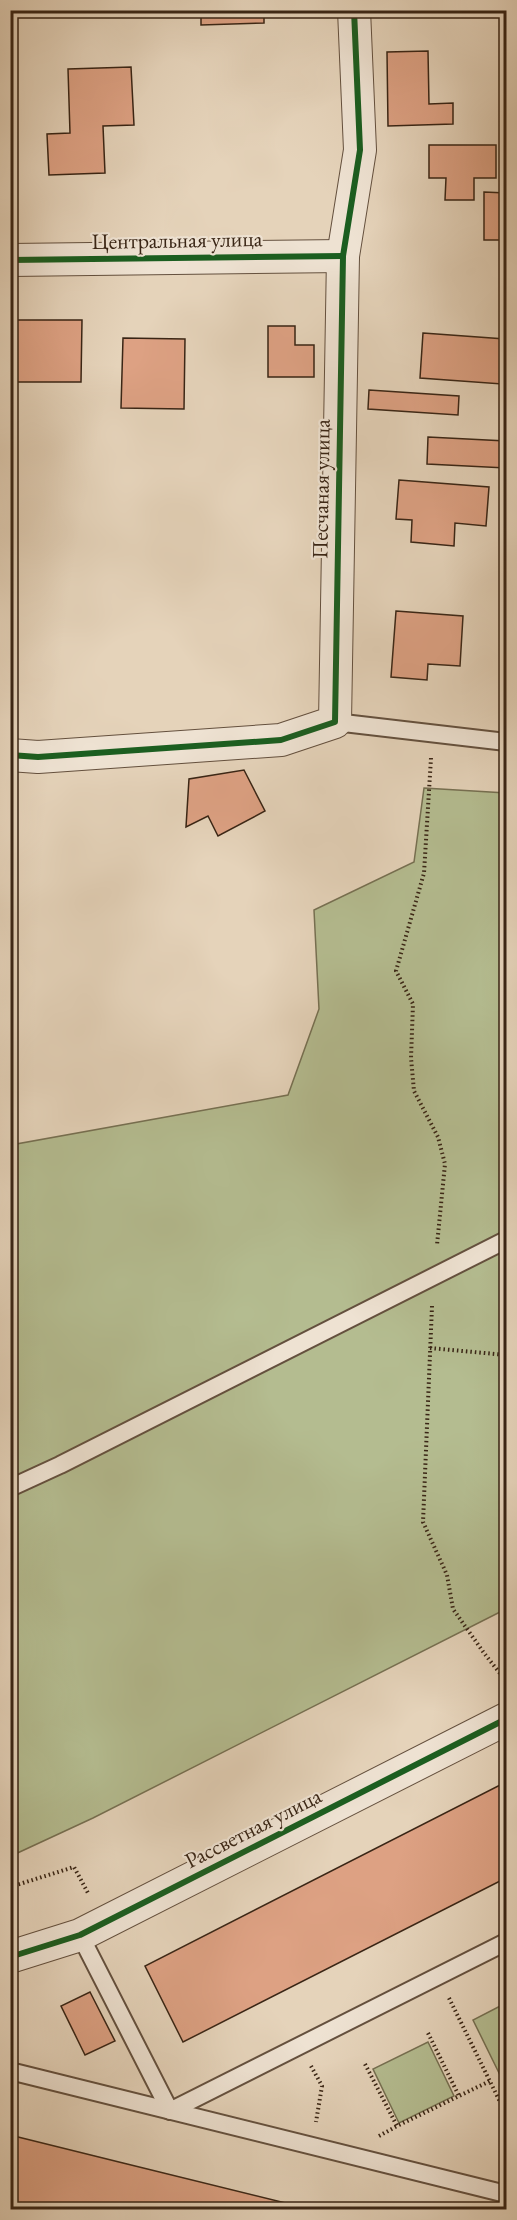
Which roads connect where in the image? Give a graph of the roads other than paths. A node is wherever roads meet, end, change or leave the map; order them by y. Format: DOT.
graph roads {
  1 [pos="354,10"];
  2 [pos="343,256"];
  3 [pos="10,260"];
  4 [pos="335,722"];
  5 [pos="507,742"];
  6 [pos="10,755"];
  7 [pos="507,1240"];
  8 [pos="10,1488"];
  9 [pos="507,1719"];
  10 [pos="92,1929"];
  11 [pos="507,1942"];
  12 [pos="10,1957"];
  13 [pos="10,2071"];
  14 [pos="170,2111"];
  15 [pos="507,2194"];
  1 -- 2 [label="street, Песчаная улица"];
  2 -- 3 [label="street, Центральная улица"];
  2 -- 4 [label="street, Песчаная улица"];
  4 -- 5 [label="lane"];
  4 -- 6 [label="street"];
  7 -- 8 [label="lane"];
  9 -- 10 [label="street, Рассветная улица"];
  10 -- 12 [label="street, Рассветная улица"];
  10 -- 14 [label="lane"];
  11 -- 14 [label="lane"];
  13 -- 14 [label="lane"];
  14 -- 15 [label="lane"];
}
